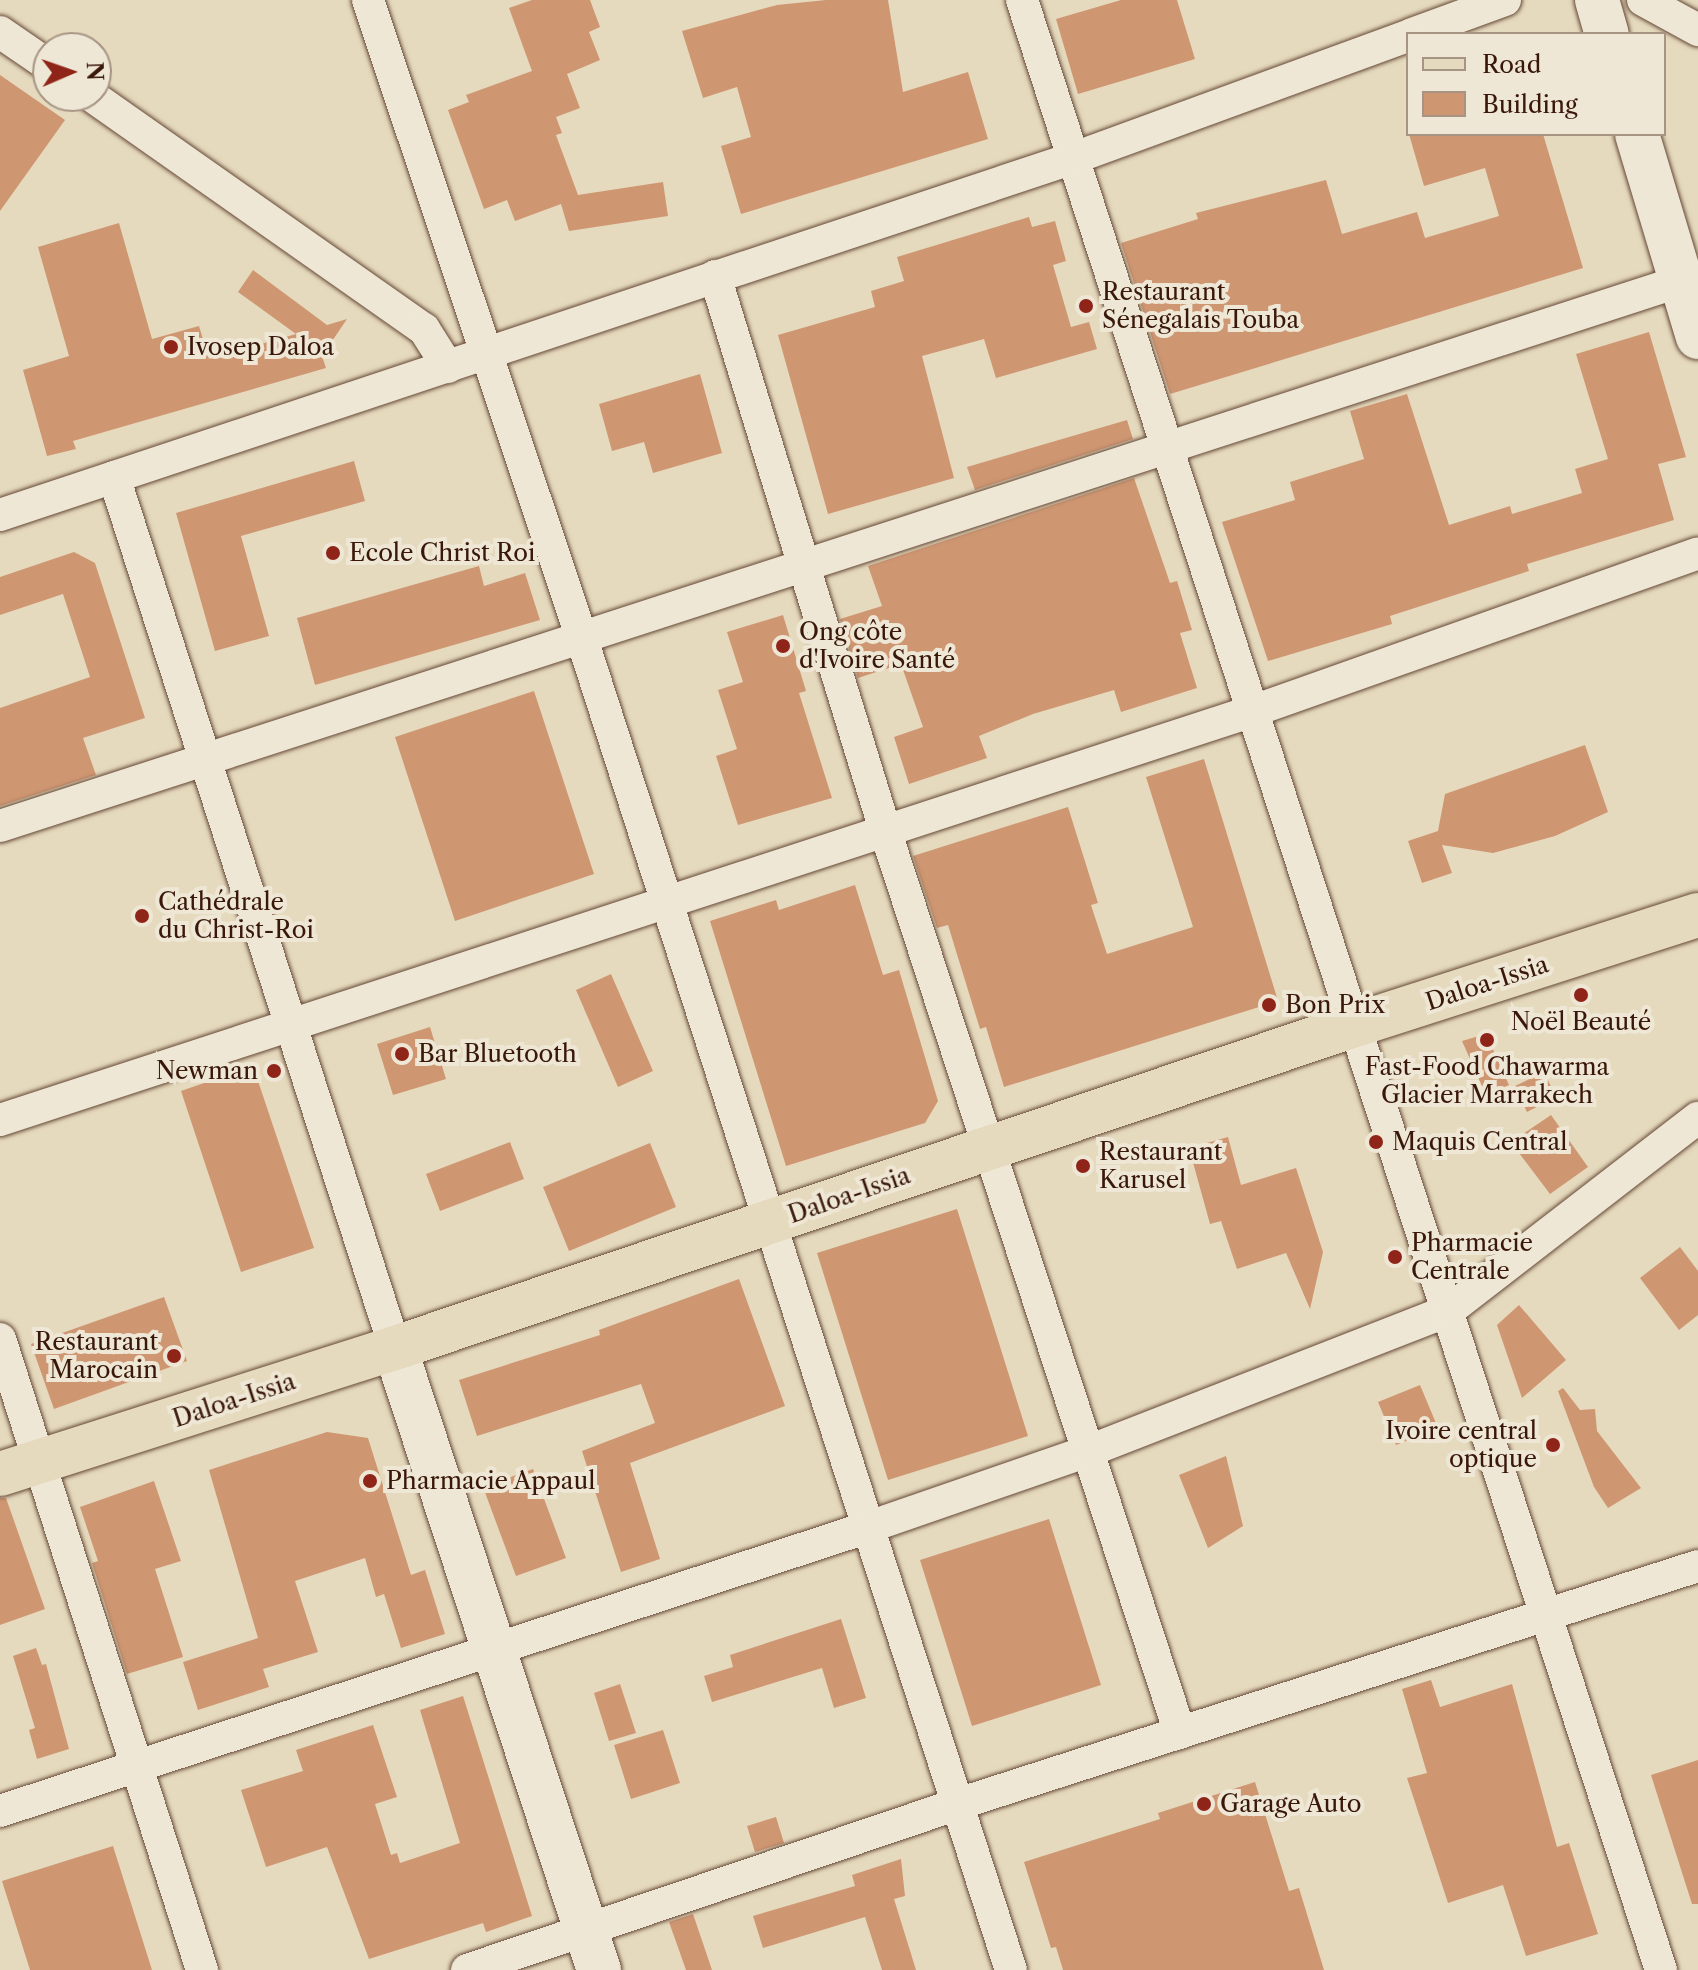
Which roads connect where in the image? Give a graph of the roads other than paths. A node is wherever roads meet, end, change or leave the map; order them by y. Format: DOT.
graph roads {
  1 [pos="368,0"];
  2 [pos="1022,0"];
  3 [pos="1505,0"];
  4 [pos="1597,0"];
  5 [pos="1643,0"];
  6 [pos="1698,30"];
  7 [pos="0,32"];
  8 [pos="1418,32"];
  9 [pos="1606,32"];
  10 [pos="1406,36"];
  11 [pos="32,54"];
  12 [pos="112,110"];
  13 [pos="1638,136"];
  14 [pos="1074,158"];
  15 [pos="715,276"];
  16 [pos="1681,281"];
  17 [pos="1698,337"];
  18 [pos="487,354"];
  19 [pos="448,367"];
  20 [pos="1166,445"];
  21 [pos="114,477"];
  22 [pos="0,515"];
  23 [pos="1698,553"];
  24 [pos="804,567"];
  25 [pos="582,639"];
  26 [pos="1253,711"];
  27 [pos="204,757"];
  28 [pos="0,826"];
  29 [pos="885,830"];
  30 [pos="666,898"];
  31 [pos="1698,915"];
  32 [pos="290,1023"];
  33 [pos="1358,1024"];
  34 [pos="1698,1118"];
  35 [pos="0,1120"];
  36 [pos="989,1147"];
  37 [pos="770,1222"];
  38 [pos="1448,1311"];
  39 [pos="0,1339"];
  40 [pos="395,1348"];
  41 [pos="1086,1452"];
  42 [pos="43,1461"];
  43 [pos="0,1474"];
  44 [pos="869,1527"];
  45 [pos="1698,1566"];
  46 [pos="1543,1616"];
  47 [pos="493,1650"];
  48 [pos="1180,1733"];
  49 [pos="136,1764"];
  50 [pos="958,1804"];
  51 [pos="0,1811"];
  52 [pos="584,1929"];
  53 [pos="202,1970"];
  54 [pos="467,1970"];
  55 [pos="599,1970"];
  56 [pos="1011,1970"];
  57 [pos="1661,1970"];
  1 -- 18 [label="street"];
  2 -- 14 [label="street"];
  3 -- 8 [label="street"];
  4 -- 9 [label="street"];
  5 -- 6 [label="street"];
  7 -- 11 [label="street"];
  10 -- 14 [label="street"];
  12 -- 19 [label="street"];
  13 -- 16 [label="street"];
  14 -- 15 [label="street"];
  14 -- 20 [label="street"];
  15 -- 18 [label="street"];
  15 -- 24 [label="street"];
  16 -- 17 [label="street"];
  16 -- 20 [label="street"];
  18 -- 19 [label="street"];
  18 -- 25 [label="street"];
  19 -- 21 [label="street"];
  20 -- 24 [label="street"];
  20 -- 26 [label="street"];
  21 -- 22 [label="street"];
  21 -- 27 [label="street"];
  23 -- 26 [label="street"];
  24 -- 25 [label="street"];
  24 -- 29 [label="street"];
  25 -- 27 [label="street"];
  25 -- 30 [label="street"];
  26 -- 29 [label="street"];
  26 -- 33 [label="street"];
  27 -- 28 [label="street"];
  27 -- 32 [label="street"];
  29 -- 30 [label="street"];
  29 -- 36 [label="street"];
  30 -- 32 [label="street"];
  30 -- 37 [label="street"];
  31 -- 33 [label="main road, Daloa-Issia"];
  32 -- 35 [label="street"];
  32 -- 40 [label="street"];
  33 -- 36 [label="main road, Daloa-Issia"];
  33 -- 38 [label="street"];
  34 -- 38 [label="street"];
  36 -- 37 [label="main road, Daloa-Issia"];
  36 -- 41 [label="street"];
  37 -- 40 [label="main road, Daloa-Issia"];
  37 -- 44 [label="street"];
  38 -- 41 [label="street"];
  38 -- 46 [label="street"];
  39 -- 42 [label="street"];
  40 -- 42 [label="main road, Daloa-Issia"];
  40 -- 47 [label="street"];
  41 -- 44 [label="street"];
  41 -- 48 [label="street"];
  42 -- 43 [label="main road, Daloa-Issia"];
  42 -- 49 [label="street"];
  44 -- 47 [label="street"];
  44 -- 50 [label="street"];
  45 -- 46 [label="street"];
  46 -- 48 [label="street"];
  46 -- 57 [label="street"];
  47 -- 49 [label="street"];
  47 -- 52 [label="street"];
  48 -- 50 [label="street"];
  49 -- 51 [label="street"];
  49 -- 53 [label="street"];
  50 -- 52 [label="street"];
  50 -- 56 [label="street"];
  52 -- 54 [label="street"];
  52 -- 55 [label="street"];
}
